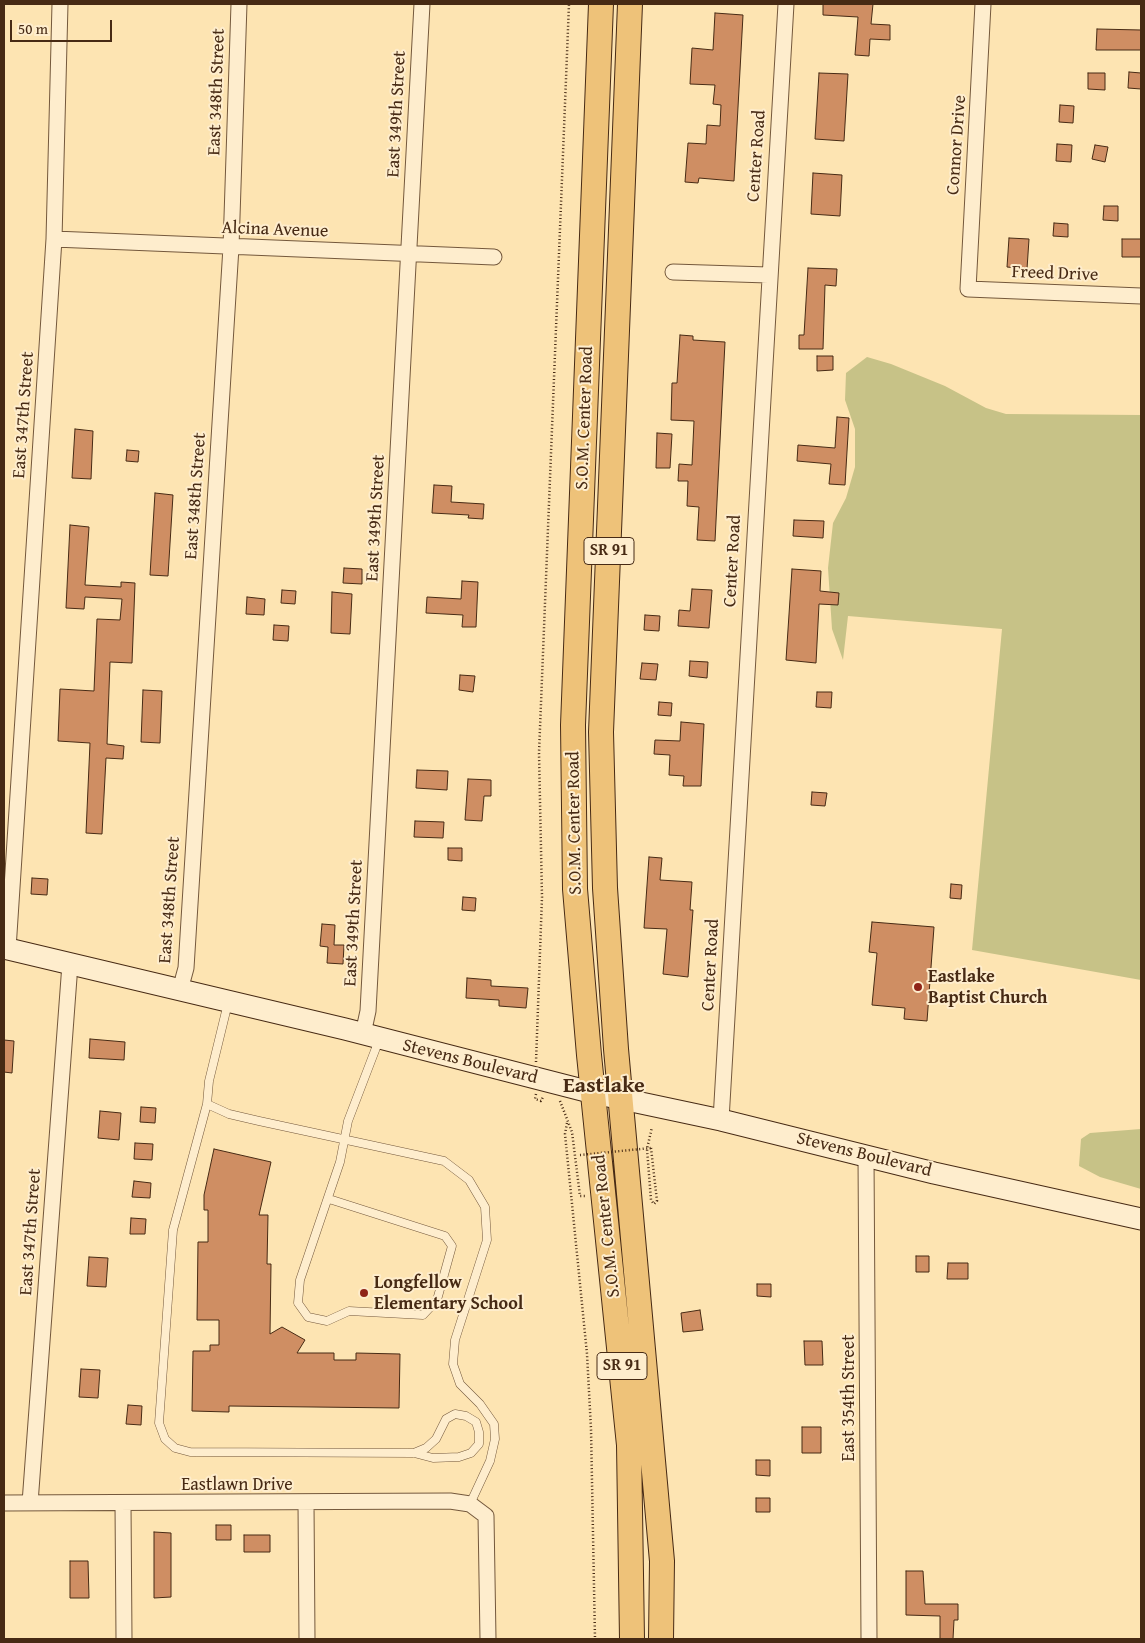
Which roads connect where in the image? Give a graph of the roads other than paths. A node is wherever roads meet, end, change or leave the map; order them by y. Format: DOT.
graph roads {
  1 [pos="60,4"];
  2 [pos="239,4"];
  3 [pos="422,4"];
  4 [pos="601,4"];
  5 [pos="630,4"];
  6 [pos="786,4"];
  7 [pos="983,4"];
  8 [pos="54,240"];
  9 [pos="231,247"];
  10 [pos="409,254"];
  11 [pos="494,256"];
  12 [pos="673,272"];
  13 [pos="768,275"];
  14 [pos="968,288"];
  15 [pos="1141,296"];
  16 [pos="6,948"];
  17 [pos="70,964"];
  18 [pos="180,990"];
  19 [pos="228,1002"];
  20 [pos="371,1036"];
  21 [pos="594,1093"];
  22 [pos="621,1098"];
  23 [pos="207,1104"];
  24 [pos="721,1120"];
  25 [pos="344,1140"];
  26 [pos="866,1156"];
  27 [pos="329,1199"];
  28 [pos="1141,1219"];
  29 [pos="414,1453"];
  30 [pos="4,1503"];
  31 [pos="30,1503"];
  32 [pos="306,1503"];
  33 [pos="123,1504"];
  34 [pos="470,1504"];
  35 [pos="124,1639"];
  36 [pos="307,1639"];
  37 [pos="488,1639"];
  38 [pos="632,1639"];
  39 [pos="661,1639"];
  40 [pos="870,1639"];
  1 -- 8 [label="street, East 347th Street"];
  2 -- 9 [label="street, East 348th Street"];
  3 -- 10 [label="street, East 349th Street"];
  4 -- 21 [label="main road, S.O.M. Center Road / SR 91"];
  5 -- 22 [label="main road, S.O.M. Center Road / SR 91"];
  6 -- 13 [label="street, Center Road"];
  7 -- 14 [label="street, Connor Drive"];
  8 -- 9 [label="street, Alcina Avenue"];
  8 -- 16 [label="street, East 347th Street"];
  9 -- 10 [label="street, Alcina Avenue"];
  9 -- 18 [label="street, East 348th Street"];
  10 -- 11 [label="street, Alcina Avenue"];
  10 -- 20 [label="street, East 349th Street"];
  12 -- 13 [label="street"];
  13 -- 24 [label="street, Center Road"];
  14 -- 15 [label="street, Freed Drive"];
  16 -- 17 [label="street, Stevens Boulevard"];
  17 -- 18 [label="street, Stevens Boulevard"];
  17 -- 31 [label="street, East 347th Street"];
  18 -- 19 [label="street, Stevens Boulevard"];
  19 -- 20 [label="street, Stevens Boulevard"];
  19 -- 23 [label="lane"];
  20 -- 21 [label="street, Stevens Boulevard"];
  20 -- 25 [label="lane"];
  21 -- 22 [label="street, Stevens Boulevard"];
  21 -- 38 [label="main road, S.O.M. Center Road / SR 91"];
  22 -- 24 [label="street, Stevens Boulevard"];
  22 -- 39 [label="main road, S.O.M. Center Road / SR 91"];
  23 -- 25 [label="lane"];
  23 -- 29 [label="lane"];
  24 -- 26 [label="street, Stevens Boulevard"];
  25 -- 27 [label="lane"];
  25 -- 34 [label="lane"];
  26 -- 28 [label="street, Stevens Boulevard"];
  26 -- 40 [label="street, East 354th Street"];
  27 -- 27 [label="lane"];
  29 -- 29 [label="lane"];
  30 -- 31 [label="street, Eastlawn Drive"];
  31 -- 33 [label="street, Eastlawn Drive"];
  32 -- 33 [label="street, Eastlawn Drive"];
  32 -- 34 [label="street, Eastlawn Drive"];
  32 -- 36 [label="street"];
  33 -- 35 [label="street"];
  34 -- 37 [label="street"];
}
